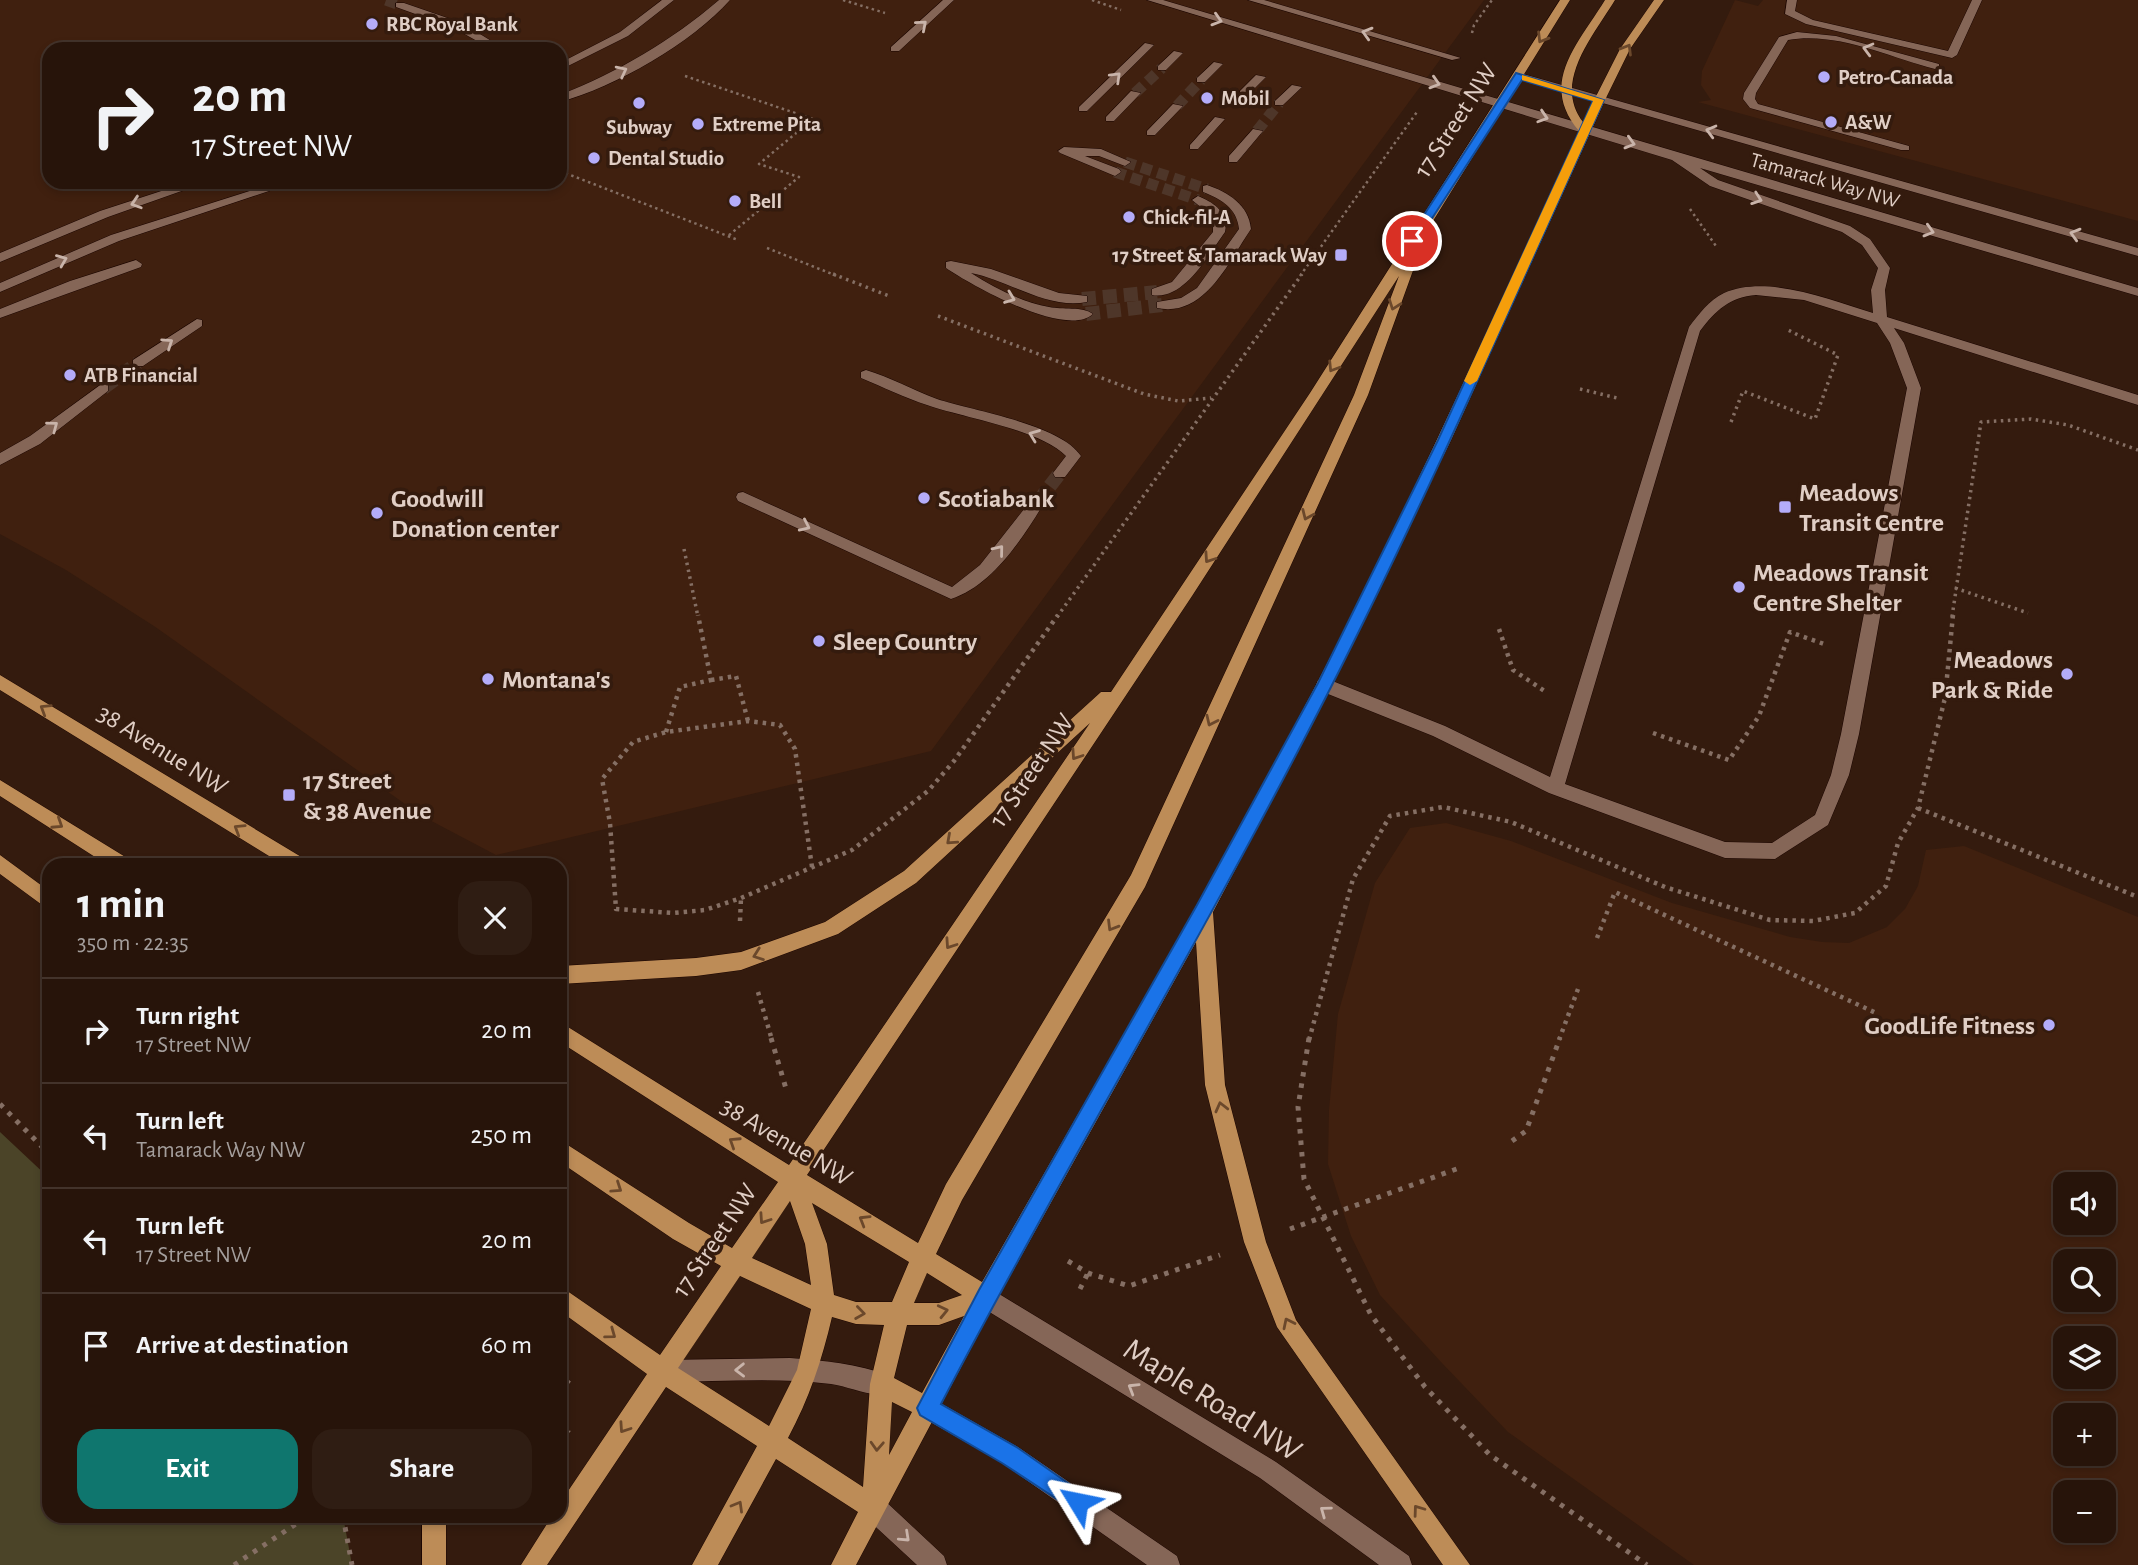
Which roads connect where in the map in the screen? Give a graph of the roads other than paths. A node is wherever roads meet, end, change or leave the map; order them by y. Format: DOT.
graph roads {
  1 [pos="669,0"];
  2 [pos="725,0"];
  3 [pos="949,0"];
  4 [pos="1152,0"];
  5 [pos="1252,0"];
  6 [pos="1565,0"];
  7 [pos="1609,0"];
  8 [pos="1659,0"];
  9 [pos="1793,0"];
  10 [pos="1977,0"];
  11 [pos="400,5"];
  12 [pos="486,42"];
  13 [pos="1149,45"];
  14 [pos="895,49"];
  15 [pos="1178,52"];
  16 [pos="1456,58"];
  17 [pos="567,63"];
  18 [pos="1218,64"];
  19 [pos="1935,65"];
  20 [pos="1162,68"];
  21 [pos="1260,76"];
  22 [pos="1519,76"];
  23 [pos="1201,80"];
  24 [pos="1296,87"];
  25 [pos="1565,89"];
  26 [pos="1135,93"];
  27 [pos="1244,93"];
  28 [pos="567,96"];
  29 [pos="1599,100"];
  30 [pos="1279,103"];
  31 [pos="1502,104"];
  32 [pos="1177,106"];
  33 [pos="1083,109"];
  34 [pos="1110,119"];
  35 [pos="1219,119"];
  36 [pos="1584,130"];
  37 [pos="1257,131"];
  38 [pos="1151,133"];
  39 [pos="1195,147"];
  40 [pos="1905,148"];
  41 [pos="1675,156"];
  42 [pos="1233,159"];
  43 [pos="1125,162"];
  44 [pos="1115,172"];
  45 [pos="180,189"];
  46 [pos="269,189"];
  47 [pos="1207,189"];
  48 [pos="1198,200"];
  49 [pos="1427,218"];
  50 [pos="2138,252"];
  51 [pos="0,258"];
  52 [pos="135,264"];
  53 [pos="0,288"];
  54 [pos="1157,292"];
  55 [pos="2138,292"];
  56 [pos="1082,299"];
  57 [pos="1162,306"];
  58 [pos="0,314"];
  59 [pos="1086,314"];
  60 [pos="1880,318"];
  61 [pos="197,323"];
  62 [pos="138,363"];
  63 [pos="866,375"];
  64 [pos="103,388"];
  65 [pos="2138,400"];
  66 [pos="0,460"];
  67 [pos="1060,473"];
  68 [pos="743,498"];
  69 [pos="1037,503"];
  70 [pos="1128,678"];
  71 [pos="0,682"];
  72 [pos="1324,685"];
  73 [pos="0,787"];
  74 [pos="1555,788"];
  75 [pos="112,858"];
  76 [pos="287,858"];
  77 [pos="0,863"];
  78 [pos="42,896"];
  79 [pos="1203,911"];
  80 [pos="567,975"];
  81 [pos="567,1035"];
  82 [pos="567,1155"];
  83 [pos="793,1177"];
  84 [pos="922,1258"];
  85 [pos="735,1262"];
  86 [pos="986,1297"];
  87 [pos="567,1302"];
  88 [pos="824,1303"];
  89 [pos="898,1314"];
  90 [pos="808,1370"];
  91 [pos="662,1371"];
  92 [pos="880,1384"];
  93 [pos="928,1408"];
  94 [pos="774,1444"];
  95 [pos="874,1508"];
  96 [pos="567,1514"];
  97 [pos="434,1523"];
  98 [pos="561,1523"];
  99 [pos="434,1565"];
  100 [pos="533,1565"];
  101 [pos="704,1565"];
  102 [pos="843,1565"];
  103 [pos="935,1565"];
  104 [pos="1168,1565"];
  105 [pos="1400,1565"];
  106 [pos="1458,1565"];
  1 -- 17 [label="street"];
  28 -- 2 [label="street, one-way"];
  14 -- 3 [label="street, one-way"];
  4 -- 31 [label="street, Tamarack Way NW, one-way"];
  16 -- 5 [label="street, one-way"];
  6 -- 22 [label="main road, 17 Street NW, one-way"];
  7 -- 25 [label="main road"];
  29 -- 8 [label="main road, one-way"];
  9 -- 10 [label="street"];
  11 -- 12 [label="street"];
  33 -- 13 [label="street, one-way"];
  15 -- 20 [label="street"];
  18 -- 23 [label="street"];
  19 -- 40 [label="street, one-way"];
  21 -- 27 [label="street"];
  22 -- 25 [label="street, Tamarack Way NW"];
  22 -- 31 [label="main road, 17 Street NW"];
  24 -- 30 [label="street"];
  25 -- 29 [label="street, Tamarack Way NW"];
  25 -- 36 [label="main road"];
  26 -- 34 [label="street"];
  29 -- 36 [label="main road"];
  50 -- 29 [label="street, Tamarack Way NW, one-way"];
  31 -- 36 [label="street, Tamarack Way NW, one-way"];
  31 -- 49 [label="main road, 17 Street NW"];
  32 -- 38 [label="street"];
  35 -- 39 [label="street"];
  36 -- 41 [label="street, Tamarack Way NW, one-way"];
  36 -- 72 [label="main road"];
  37 -- 42 [label="street"];
  41 -- 55 [label="street, Tamarack Way NW, one-way"];
  41 -- 60 [label="street, one-way"];
  43 -- 44 [label="street"];
  45 -- 51 [label="street, one-way"];
  53 -- 46 [label="street, one-way"];
  47 -- 57 [label="street"];
  48 -- 54 [label="street"];
  49 -- 70 [label="main road, 17 Street NW, one-way"];
  49 -- 84 [label="main road, one-way"];
  52 -- 58 [label="street"];
  56 -- 59 [label="street, one-way"];
  60 -- 65 [label="street"];
  60 -- 74 [label="street"];
  60 -- 74 [label="street"];
  62 -- 61 [label="street, one-way"];
  67 -- 63 [label="street, one-way"];
  66 -- 64 [label="street, one-way"];
  68 -- 69 [label="street, one-way"];
  70 -- 80 [label="main road, one-way"];
  70 -- 83 [label="main road, 17 Street NW, one-way"];
  76 -- 71 [label="main road, 38 Avenue NW, one-way"];
  72 -- 74 [label="street"];
  72 -- 79 [label="main road"];
  73 -- 75 [label="main road, one-way"];
  77 -- 78 [label="main road"];
  79 -- 86 [label="main road"];
  106 -- 79 [label="main road, one-way"];
  83 -- 81 [label="main road, 38 Avenue NW, one-way"];
  82 -- 85 [label="main road, one-way"];
  84 -- 83 [label="main road, 38 Avenue NW, one-way"];
  83 -- 85 [label="main road, 17 Street NW, one-way"];
  83 -- 88 [label="main road"];
  84 -- 86 [label="main road, 38 Avenue NW"];
  84 -- 89 [label="main road"];
  85 -- 88 [label="main road"];
  85 -- 91 [label="main road, 17 Street NW"];
  89 -- 86 [label="main road, one-way"];
  86 -- 93 [label="main road"];
  105 -- 86 [label="street, Maple Road NW, one-way"];
  87 -- 91 [label="main road, one-way"];
  88 -- 89 [label="main road, one-way"];
  88 -- 90 [label="main road"];
  89 -- 92 [label="main road"];
  90 -- 91 [label="street, one-way"];
  90 -- 92 [label="street"];
  90 -- 94 [label="main road"];
  91 -- 94 [label="main road"];
  91 -- 96 [label="main road, 17 Street NW, one-way"];
  92 -- 93 [label="main road"];
  92 -- 95 [label="main road, one-way"];
  93 -- 95 [label="main road"];
  93 -- 104 [label="street"];
  94 -- 95 [label="main road"];
  101 -- 94 [label="main road, one-way"];
  95 -- 102 [label="main road"];
  95 -- 103 [label="street, one-way"];
  97 -- 99 [label="main road"];
  98 -- 100 [label="main road, 17 Street NW, one-way"];
}
